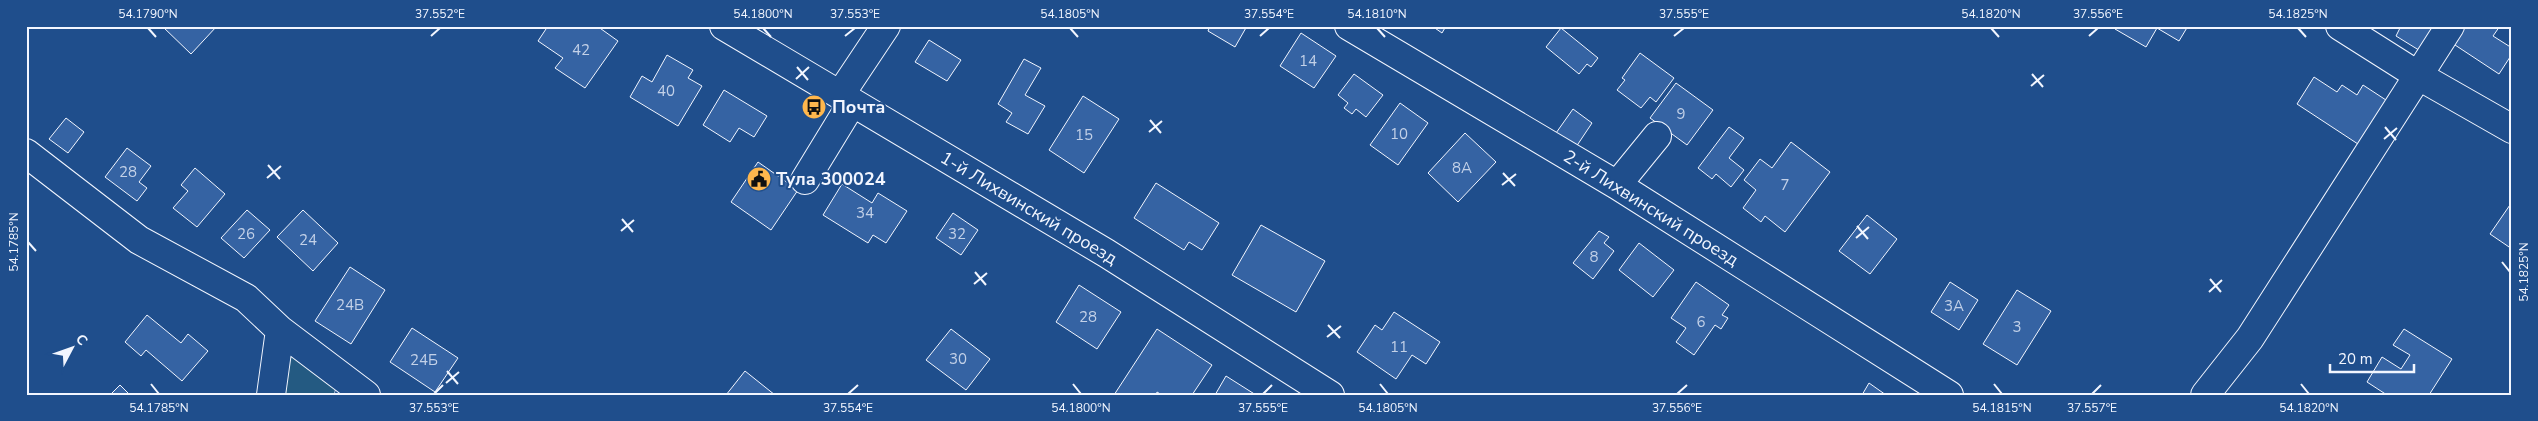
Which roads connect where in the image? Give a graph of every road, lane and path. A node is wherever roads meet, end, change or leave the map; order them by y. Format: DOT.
graph roads {
  1 [pos="724,26"];
  2 [pos="886,26"];
  3 [pos="1349,26"];
  4 [pos="2340,26"];
  5 [pos="2450,26"];
  6 [pos="2419,76"];
  7 [pos="846,99"];
  8 [pos="2512,128"];
  9 [pos="1657,136"];
  10 [pos="26,153"];
  11 [pos="805,180"];
  12 [pos="1617,185"];
  13 [pos="280,330"];
  14 [pos="271,395"];
  15 [pos="366,395"];
  16 [pos="1330,395"];
  17 [pos="1949,395"];
  18 [pos="2205,395"];
  1 -- 7 [label="street, 1-й Лихвинский проезд"];
  2 -- 7 [label="street"];
  3 -- 12 [label="street, 2-й Лихвинский проезд"];
  4 -- 6 [label="street"];
  5 -- 6 [label="street"];
  6 -- 8 [label="street"];
  6 -- 18 [label="street"];
  7 -- 11 [label="street"];
  7 -- 16 [label="street, 1-й Лихвинский проезд"];
  9 -- 12 [label="street"];
  10 -- 13 [label="street"];
  12 -- 17 [label="street, 2-й Лихвинский проезд"];
  13 -- 14 [label="street"];
  13 -- 15 [label="street"];
}
